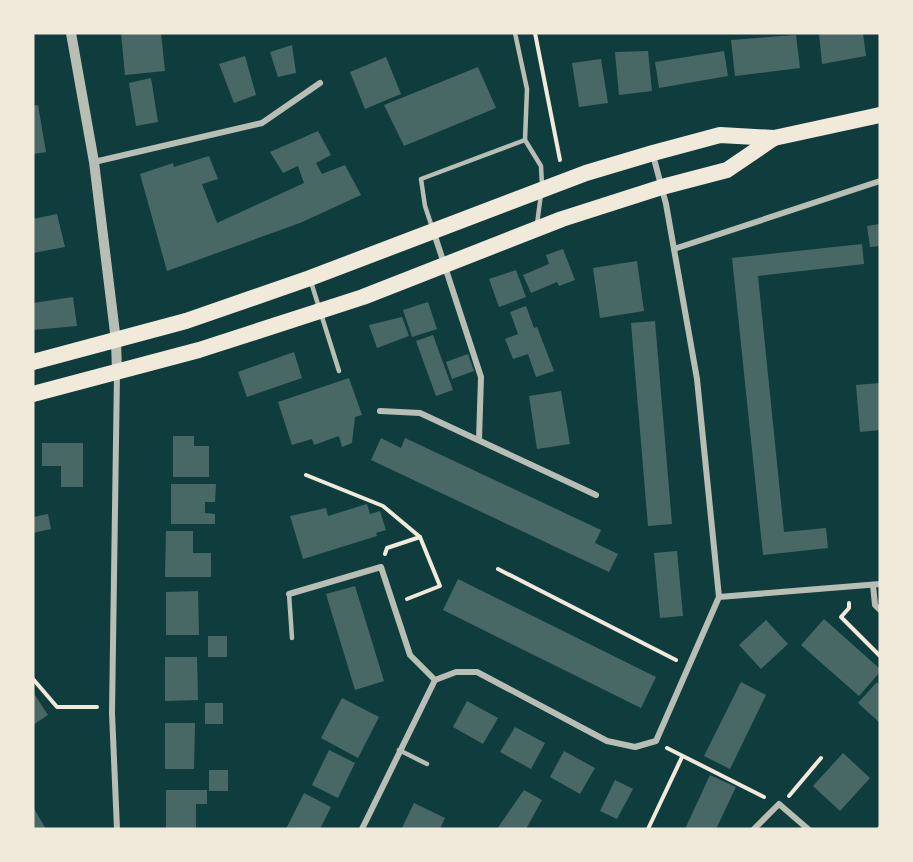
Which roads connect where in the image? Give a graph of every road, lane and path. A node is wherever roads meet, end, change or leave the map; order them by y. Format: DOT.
graph roads {
  1 [pos="71,33"];
  2 [pos="515,33"];
  3 [pos="535,33"];
  4 [pos="320,82"];
  5 [pos="880,115"];
  6 [pos="774,138"];
  7 [pos="525,140"];
  8 [pos="653,153"];
  9 [pos="560,160"];
  10 [pos="94,162"];
  11 [pos="880,181"];
  12 [pos="662,187"];
  13 [pos="542,190"];
  14 [pos="433,230"];
  15 [pos="536,230"];
  16 [pos="675,249"];
  17 [pos="444,264"];
  18 [pos="310,278"];
  19 [pos="321,310"];
  20 [pos="116,341"];
  21 [pos="33,362"];
  22 [pos="339,371"];
  23 [pos="117,372"];
  24 [pos="33,394"];
  25 [pos="380,411"];
  26 [pos="479,440"];
  27 [pos="306,475"];
  28 [pos="596,495"];
  29 [pos="420,537"];
  30 [pos="381,567"];
  31 [pos="498,568"];
  32 [pos="877,584"];
  33 [pos="289,594"];
  34 [pos="719,597"];
  35 [pos="849,603"];
  36 [pos="396,609"];
  37 [pos="880,610"];
  38 [pos="292,638"];
  39 [pos="880,656"];
  40 [pos="689,667"];
  41 [pos="33,679"];
  42 [pos="435,680"];
  43 [pos="112,707"];
  44 [pos="656,741"];
  45 [pos="399,750"];
  46 [pos="682,757"];
  47 [pos="821,758"];
  48 [pos="427,764"];
  49 [pos="780,804"];
  50 [pos="117,829"];
  51 [pos="362,829"];
  52 [pos="648,829"];
  53 [pos="754,829"];
  54 [pos="808,829"];
  1 -- 10 [label="street"];
  2 -- 7 [label="lane"];
  3 -- 9 [label="path"];
  4 -- 10 [label="street"];
  5 -- 6 [label="highway"];
  6 -- 8 [label="highway"];
  6 -- 12 [label="highway"];
  7 -- 13 [label="lane"];
  7 -- 14 [label="lane"];
  8 -- 12 [label="street"];
  8 -- 13 [label="highway"];
  10 -- 20 [label="street"];
  11 -- 16 [label="street"];
  12 -- 15 [label="highway"];
  12 -- 16 [label="street"];
  13 -- 14 [label="highway"];
  13 -- 15 [label="lane"];
  14 -- 17 [label="street"];
  14 -- 18 [label="highway"];
  15 -- 17 [label="highway"];
  16 -- 34 [label="street"];
  17 -- 19 [label="highway"];
  17 -- 26 [label="street"];
  18 -- 19 [label="lane"];
  18 -- 20 [label="highway"];
  19 -- 22 [label="lane"];
  19 -- 23 [label="highway"];
  20 -- 21 [label="highway"];
  20 -- 23 [label="street"];
  23 -- 24 [label="highway"];
  23 -- 43 [label="street"];
  25 -- 26 [label="street"];
  26 -- 28 [label="street"];
  27 -- 29 [label="path"];
  29 -- 30 [label="path"];
  29 -- 36 [label="path"];
  30 -- 33 [label="street"];
  30 -- 36 [label="street"];
  31 -- 40 [label="path"];
  32 -- 34 [label="street"];
  32 -- 37 [label="street"];
  33 -- 38 [label="lane"];
  34 -- 40 [label="street"];
  35 -- 39 [label="path"];
  36 -- 42 [label="street"];
  40 -- 44 [label="street"];
  41 -- 43 [label="path"];
  42 -- 44 [label="street"];
  42 -- 45 [label="street"];
  43 -- 50 [label="street"];
  44 -- 46 [label="path"];
  45 -- 48 [label="lane"];
  45 -- 51 [label="street"];
  46 -- 49 [label="path"];
  46 -- 52 [label="path"];
  47 -- 49 [label="path"];
  49 -- 53 [label="street"];
  49 -- 54 [label="street"];
}
